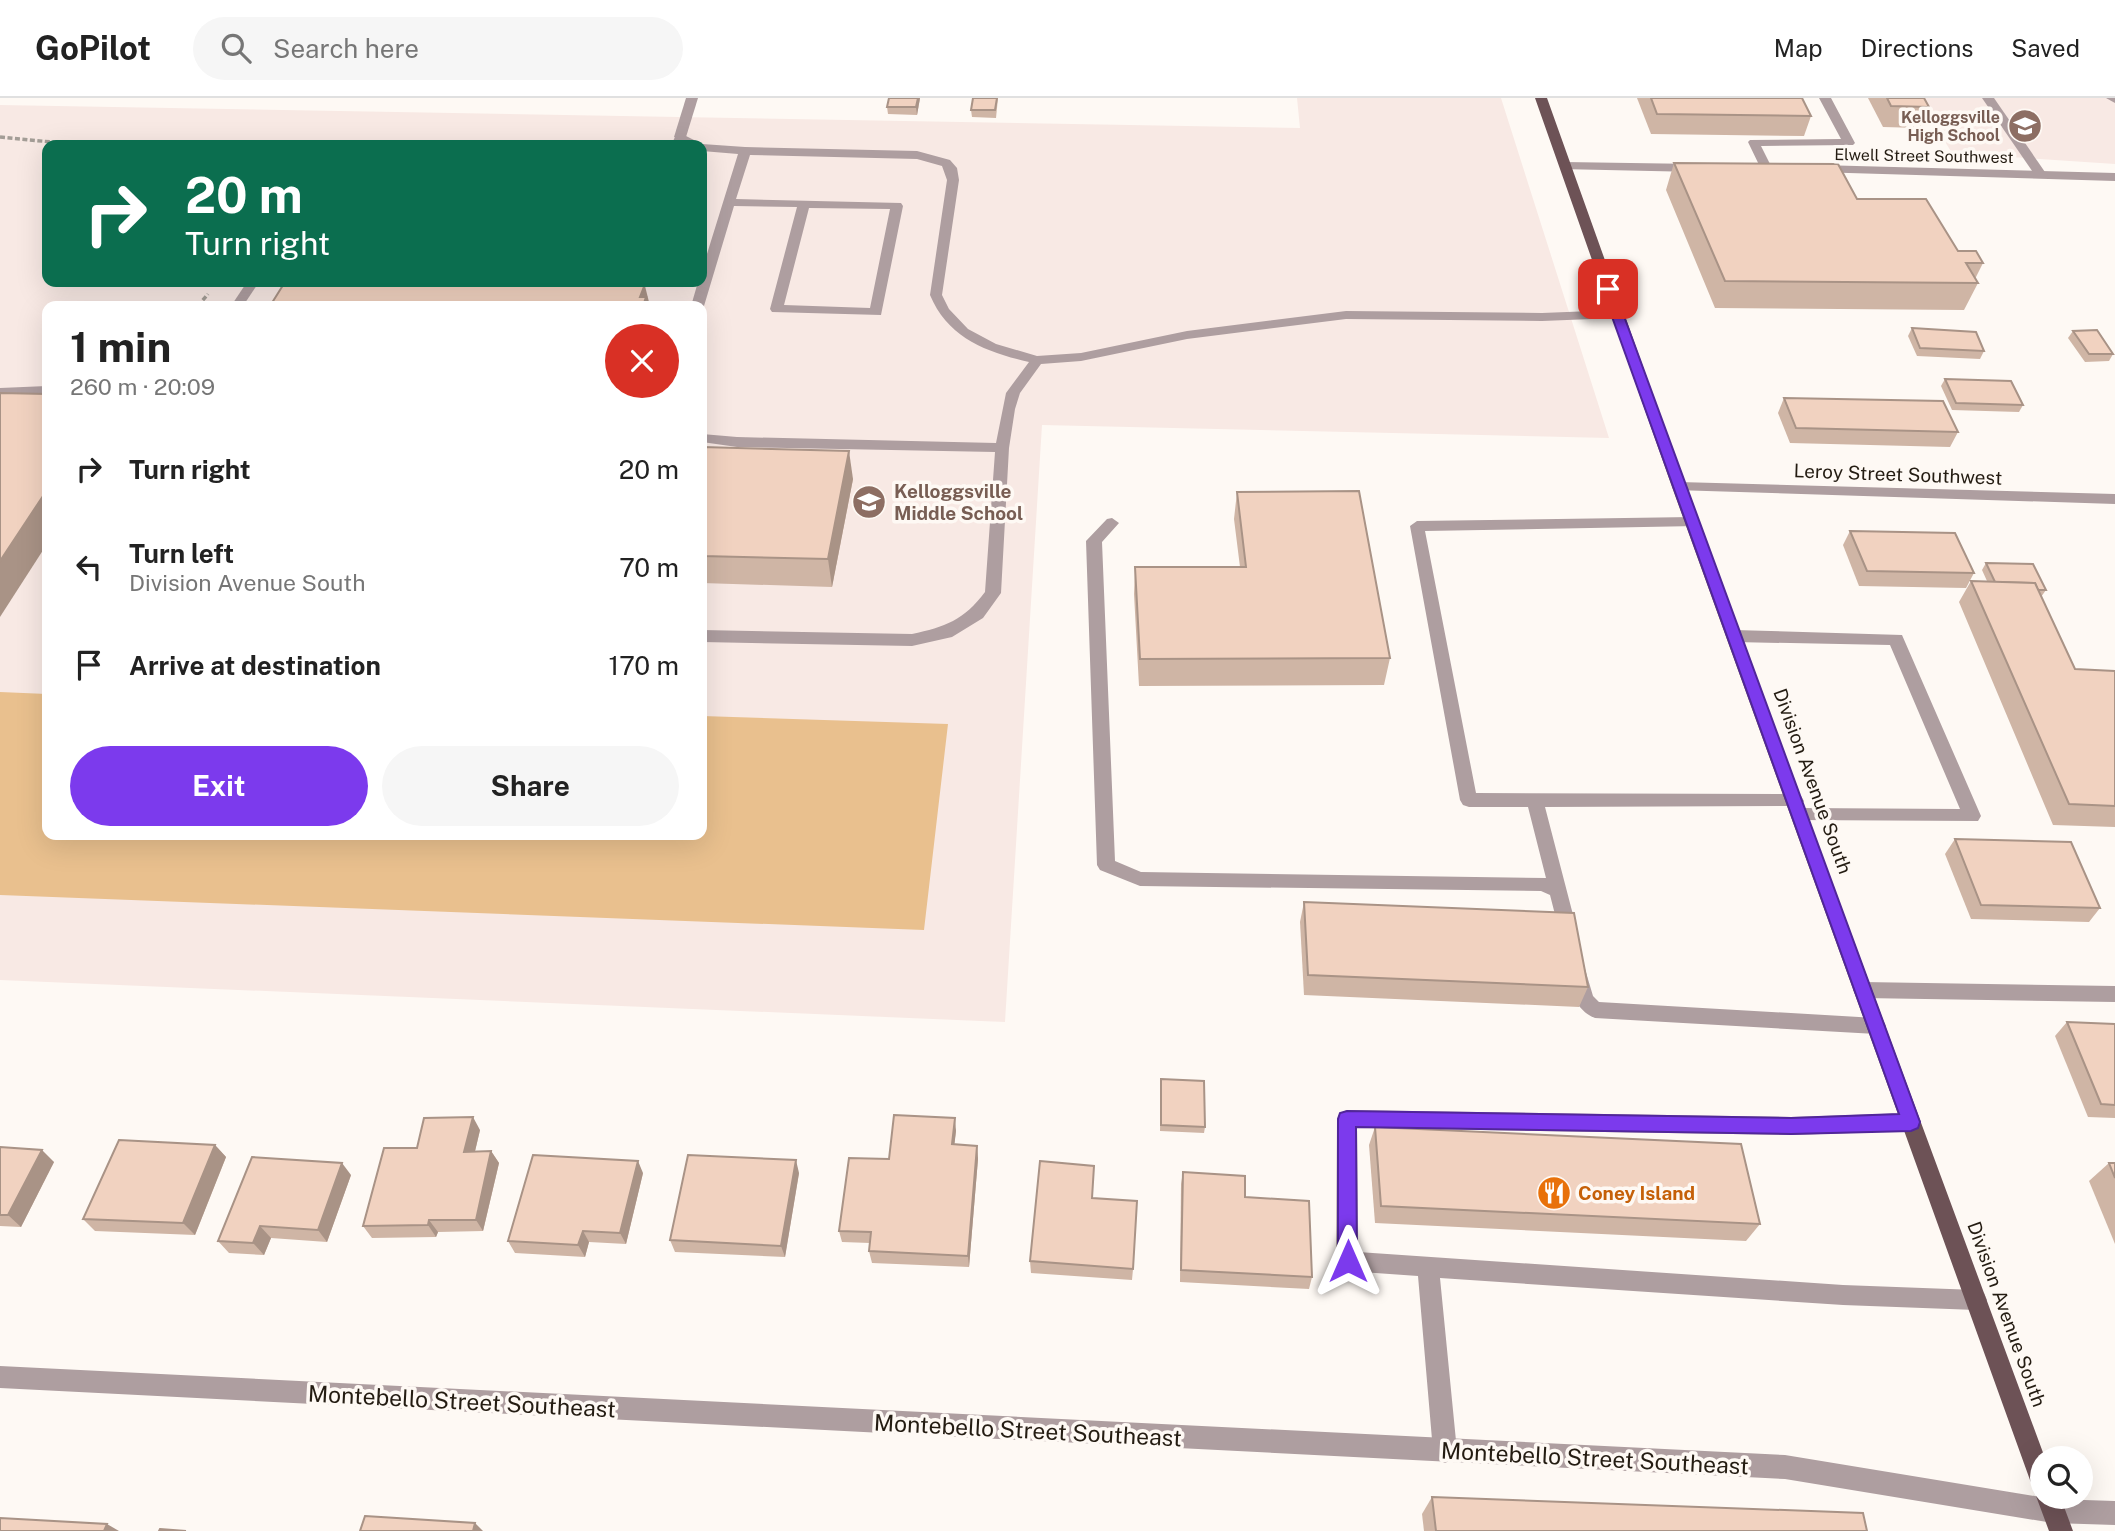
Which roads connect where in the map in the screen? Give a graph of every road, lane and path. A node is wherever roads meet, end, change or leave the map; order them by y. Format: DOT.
graph roads {
  1 [pos="692,98"];
  2 [pos="1541,98"];
  3 [pos="1825,98"];
  4 [pos="1988,98"];
  5 [pos="0,137"];
  6 [pos="679,140"];
  7 [pos="42,141"];
  8 [pos="707,147"];
  9 [pos="745,151"];
  10 [pos="1564,166"];
  11 [pos="1715,168"];
  12 [pos="1766,168"];
  13 [pos="1804,169"];
  14 [pos="2041,174"];
  15 [pos="2115,177"];
  16 [pos="729,202"];
  17 [pos="804,203"];
  18 [pos="707,274"];
  19 [pos="1617,314"];
  20 [pos="1037,360"];
  21 [pos="42,390"];
  22 [pos="0,392"];
  23 [pos="707,439"];
  24 [pos="1002,448"];
  25 [pos="1679,487"];
  26 [pos="2115,499"];
  27 [pos="1692,522"];
  28 [pos="1112,523"];
  29 [pos="707,636"];
  30 [pos="1734,636"];
  31 [pos="1535,801"];
  32 [pos="1797,808"];
  33 [pos="1558,891"];
  34 [pos="1863,990"];
  35 [pos="2115,994"];
  36 [pos="1876,1026"];
  37 [pos="1911,1122"];
  38 [pos="1428,1266"];
  39 [pos="1976,1300"];
  40 [pos="0,1377"];
  41 [pos="2030,1447"];
  42 [pos="1446,1451"];
  43 [pos="2054,1513"];
  44 [pos="2115,1513"];
  1 -- 6 [label="street"];
  2 -- 10 [label="main road, Division Avenue South"];
  3 -- 12 [label="street"];
  4 -- 14 [label="street"];
  5 -- 7 [label="path"];
  8 -- 9 [label="street"];
  9 -- 16 [label="street"];
  9 -- 20 [label="street"];
  10 -- 11 [label="street"];
  10 -- 19 [label="main road, Division Avenue South"];
  13 -- 14 [label="street, Elwell Street Southwest"];
  14 -- 15 [label="street, Elwell Street Southwest"];
  16 -- 17 [label="street"];
  16 -- 18 [label="street"];
  17 -- 17 [label="street"];
  19 -- 20 [label="street"];
  19 -- 25 [label="main road, Division Avenue South"];
  20 -- 24 [label="street"];
  21 -- 22 [label="street"];
  23 -- 24 [label="street"];
  24 -- 29 [label="street"];
  25 -- 26 [label="street, Leroy Street Southwest"];
  25 -- 27 [label="main road, Division Avenue South"];
  27 -- 30 [label="main road, Division Avenue South"];
  27 -- 31 [label="street"];
  28 -- 33 [label="street"];
  30 -- 32 [label="main road, Division Avenue South"];
  30 -- 32 [label="street"];
  31 -- 32 [label="street"];
  31 -- 33 [label="street"];
  32 -- 34 [label="main road, Division Avenue South"];
  33 -- 36 [label="street"];
  34 -- 35 [label="street"];
  34 -- 36 [label="main road, Division Avenue South"];
  36 -- 37 [label="main road, Division Avenue South"];
  37 -- 38 [label="street"];
  37 -- 39 [label="main road, Division Avenue South"];
  38 -- 39 [label="street"];
  38 -- 42 [label="street"];
  39 -- 41 [label="main road, Division Avenue South"];
  40 -- 42 [label="street, Montebello Street Southeast"];
  42 -- 43 [label="street, Montebello Street Southeast"];
  43 -- 44 [label="street, Montebello Street Southeast"];
}
